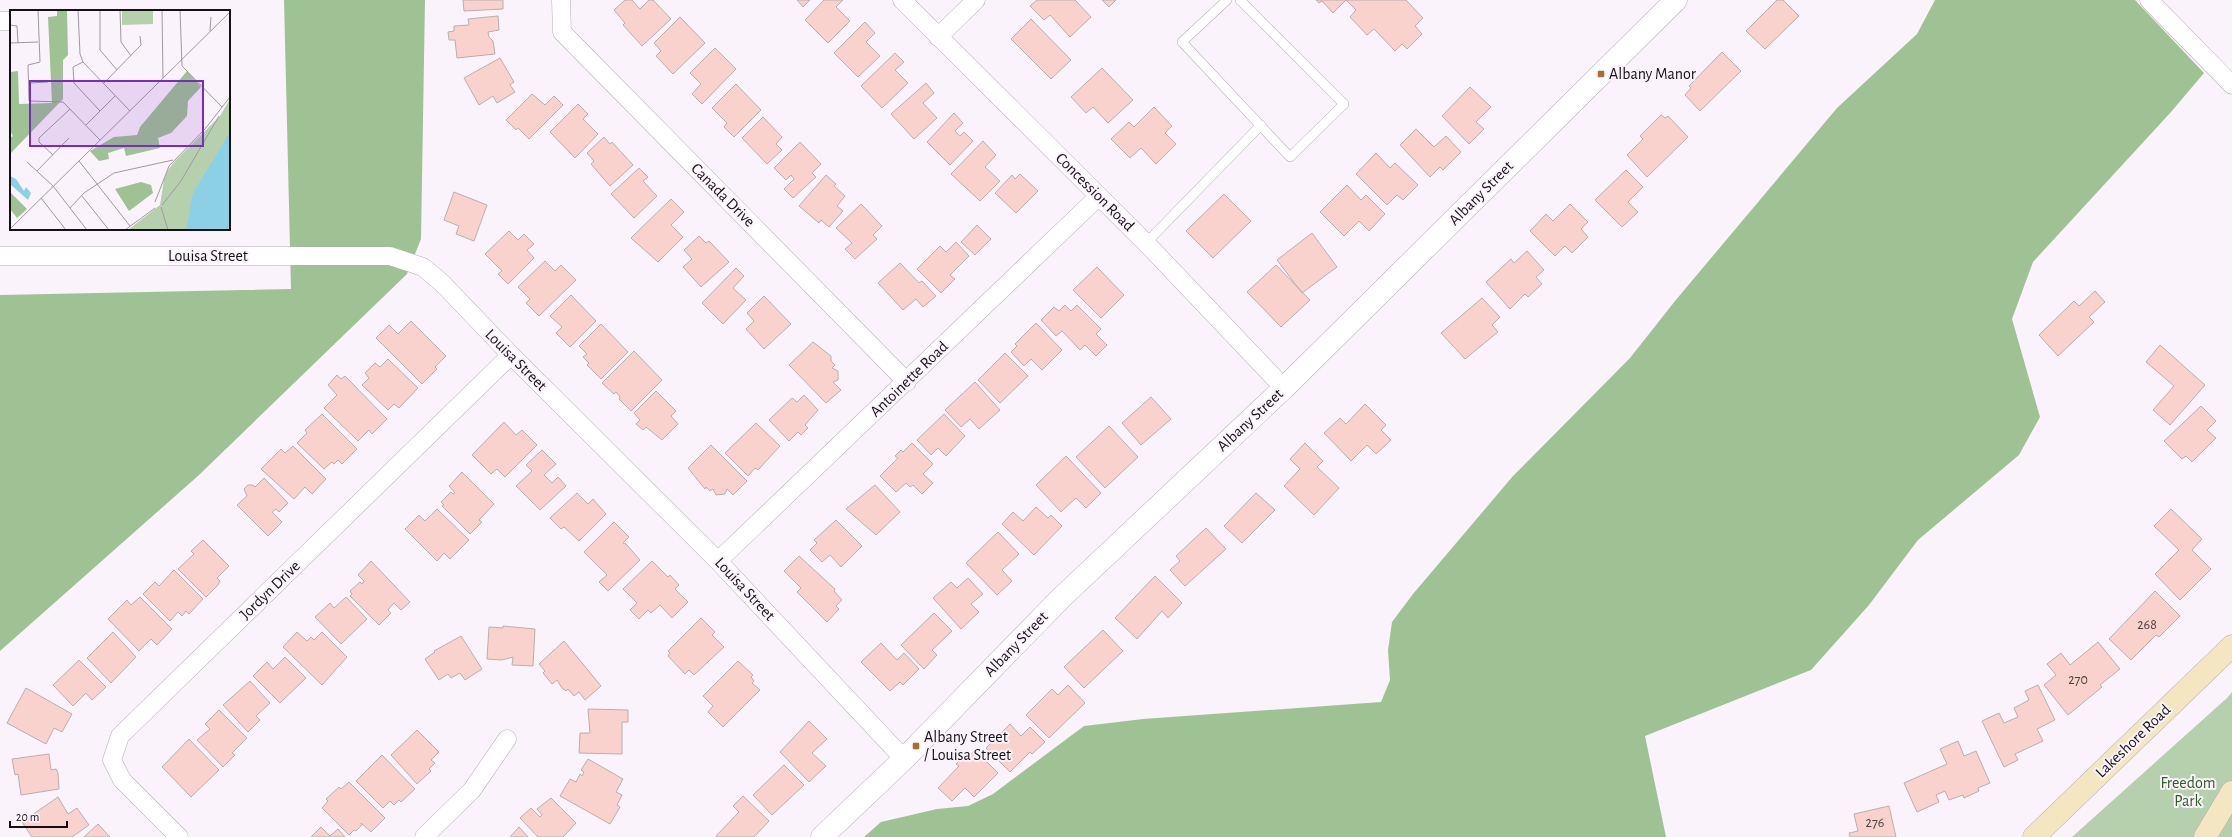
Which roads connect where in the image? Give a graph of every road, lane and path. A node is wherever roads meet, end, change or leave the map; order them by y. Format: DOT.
graph roads {
  1 [pos="561,0"];
  2 [pos="902,0"];
  3 [pos="976,0"];
  4 [pos="1227,0"];
  5 [pos="1240,0"];
  6 [pos="1676,0"];
  7 [pos="2149,0"];
  8 [pos="938,36"];
  9 [pos="2232,85"];
  10 [pos="1261,125"];
  11 [pos="1099,196"];
  12 [pos="1146,243"];
  13 [pos="0,256"];
  14 [pos="511,355"];
  15 [pos="907,382"];
  16 [pos="1284,388"];
  17 [pos="718,561"];
  18 [pos="2232,646"];
  19 [pos="506,739"];
  20 [pos="904,759"];
  21 [pos="2232,792"];
  22 [pos="179,837"];
  23 [pos="424,837"];
  24 [pos="822,837"];
  25 [pos="2034,837"];
  26 [pos="2206,837"];
  1 -- 15 [label="street, Canada Drive"];
  2 -- 8 [label="street, Concession Road"];
  3 -- 8 [label="street"];
  4 -- 10 [label="lane"];
  5 -- 10 [label="lane"];
  6 -- 16 [label="street, Albany Street"];
  7 -- 9 [label="street"];
  8 -- 11 [label="street, Concession Road"];
  10 -- 12 [label="lane"];
  11 -- 12 [label="street, Concession Road"];
  11 -- 15 [label="street, Antoinette Road"];
  12 -- 16 [label="street, Concession Road"];
  13 -- 14 [label="street, Louisa Street"];
  14 -- 17 [label="street, Louisa Street"];
  14 -- 22 [label="street, Jordyn Drive"];
  15 -- 17 [label="street, Antoinette Road"];
  16 -- 20 [label="street, Albany Street"];
  17 -- 20 [label="street, Louisa Street"];
  18 -- 25 [label="main road, Lakeshore Road"];
  19 -- 23 [label="street"];
  20 -- 24 [label="street, Albany Street"];
  21 -- 26 [label="main road"];
}
